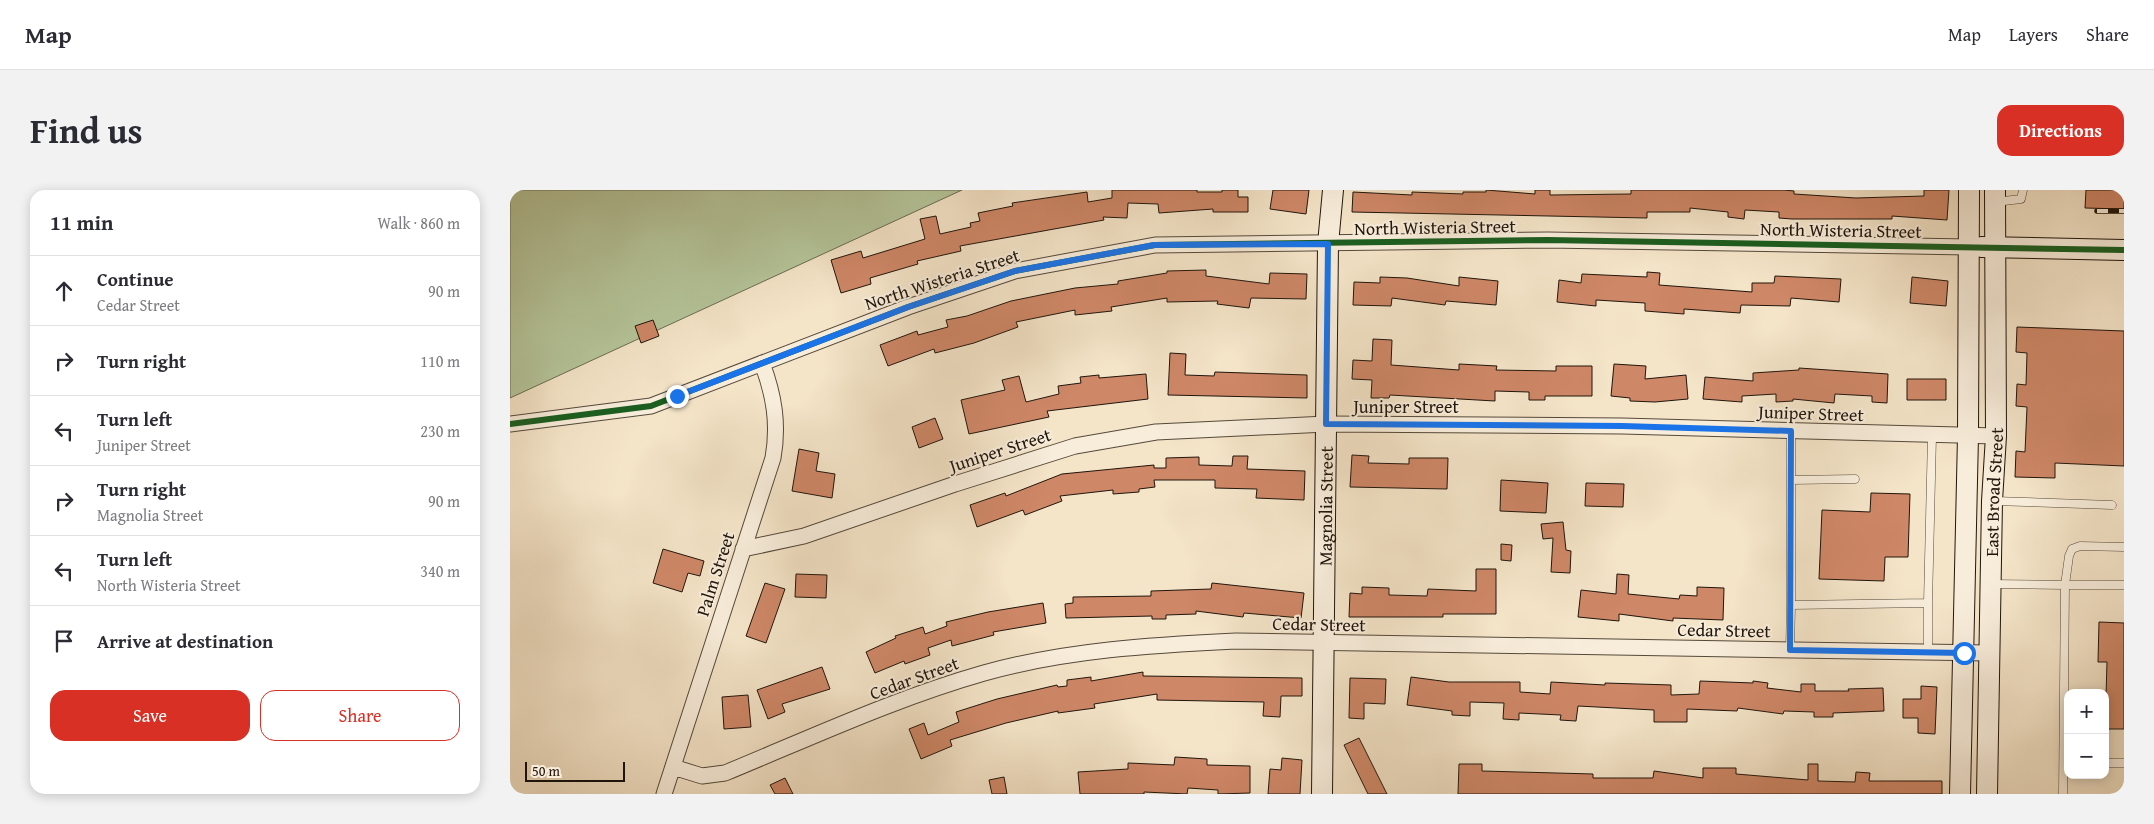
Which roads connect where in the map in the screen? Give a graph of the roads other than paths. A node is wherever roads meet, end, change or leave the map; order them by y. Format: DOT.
graph roads {
  1 [pos="1333,190"];
  2 [pos="1969,190"];
  3 [pos="2024,190"];
  4 [pos="1995,196"];
  5 [pos="1328,244"];
  6 [pos="1969,247"];
  7 [pos="1994,248"];
  8 [pos="2124,250"];
  9 [pos="762,363"];
  10 [pos="510,424"];
  11 [pos="1326,424"];
  12 [pos="1791,431"];
  13 [pos="1932,436"];
  14 [pos="1968,436"];
  15 [pos="1996,436"];
  16 [pos="1791,480"];
  17 [pos="1855,480"];
  18 [pos="1992,500"];
  19 [pos="2112,505"];
  20 [pos="2124,547"];
  21 [pos="743,549"];
  22 [pos="1990,584"];
  23 [pos="2066,585"];
  24 [pos="2124,585"];
  25 [pos="1928,603"];
  26 [pos="1791,606"];
  27 [pos="1324,643"];
  28 [pos="1790,650"];
  29 [pos="1928,652"];
  30 [pos="1964,653"];
  31 [pos="1988,653"];
  32 [pos="2065,734"];
  33 [pos="2109,763"];
  34 [pos="2124,763"];
  35 [pos="673,767"];
  36 [pos="2064,779"];
  37 [pos="664,794"];
  38 [pos="1322,794"];
  39 [pos="1960,794"];
  40 [pos="1987,794"];
  41 [pos="2063,794"];
  1 -- 5 [label="main road, Magnolia Street"];
  2 -- 6 [label="main road, East Broad Street"];
  3 -- 4 [label="lane"];
  4 -- 7 [label="main road, East Broad Street"];
  5 -- 6 [label="street, North Wisteria Street"];
  5 -- 9 [label="street, North Wisteria Street"];
  5 -- 11 [label="main road, Magnolia Street"];
  6 -- 7 [label="main road"];
  6 -- 14 [label="main road, East Broad Street"];
  7 -- 8 [label="main road"];
  7 -- 15 [label="main road, East Broad Street"];
  9 -- 10 [label="street, North Wisteria Street"];
  9 -- 21 [label="street, Palm Street"];
  11 -- 12 [label="street, Juniper Street"];
  11 -- 21 [label="street, Juniper Street"];
  11 -- 27 [label="main road, Magnolia Street"];
  12 -- 13 [label="street, Juniper Street"];
  12 -- 16 [label="lane"];
  13 -- 14 [label="street, Juniper Street"];
  13 -- 25 [label="lane"];
  14 -- 15 [label="street, Juniper Street"];
  14 -- 30 [label="main road, East Broad Street"];
  15 -- 18 [label="main road, East Broad Street"];
  16 -- 17 [label="lane"];
  16 -- 26 [label="lane"];
  18 -- 19 [label="lane"];
  18 -- 22 [label="main road, East Broad Street"];
  20 -- 23 [label="lane"];
  21 -- 35 [label="street, Palm Street"];
  22 -- 23 [label="lane"];
  22 -- 31 [label="main road, East Broad Street"];
  23 -- 24 [label="lane"];
  23 -- 32 [label="lane"];
  25 -- 26 [label="lane"];
  25 -- 29 [label="lane"];
  26 -- 28 [label="lane"];
  27 -- 28 [label="street, Cedar Street"];
  27 -- 35 [label="street, Cedar Street"];
  27 -- 38 [label="main road, Magnolia Street"];
  28 -- 29 [label="street, Cedar Street"];
  29 -- 30 [label="street, Cedar Street"];
  30 -- 31 [label="street, Cedar Street"];
  30 -- 39 [label="main road, East Broad Street"];
  31 -- 40 [label="main road, East Broad Street"];
  33 -- 34 [label="lane"];
  35 -- 37 [label="street, Palm Street"];
  36 -- 41 [label="lane"];
}
